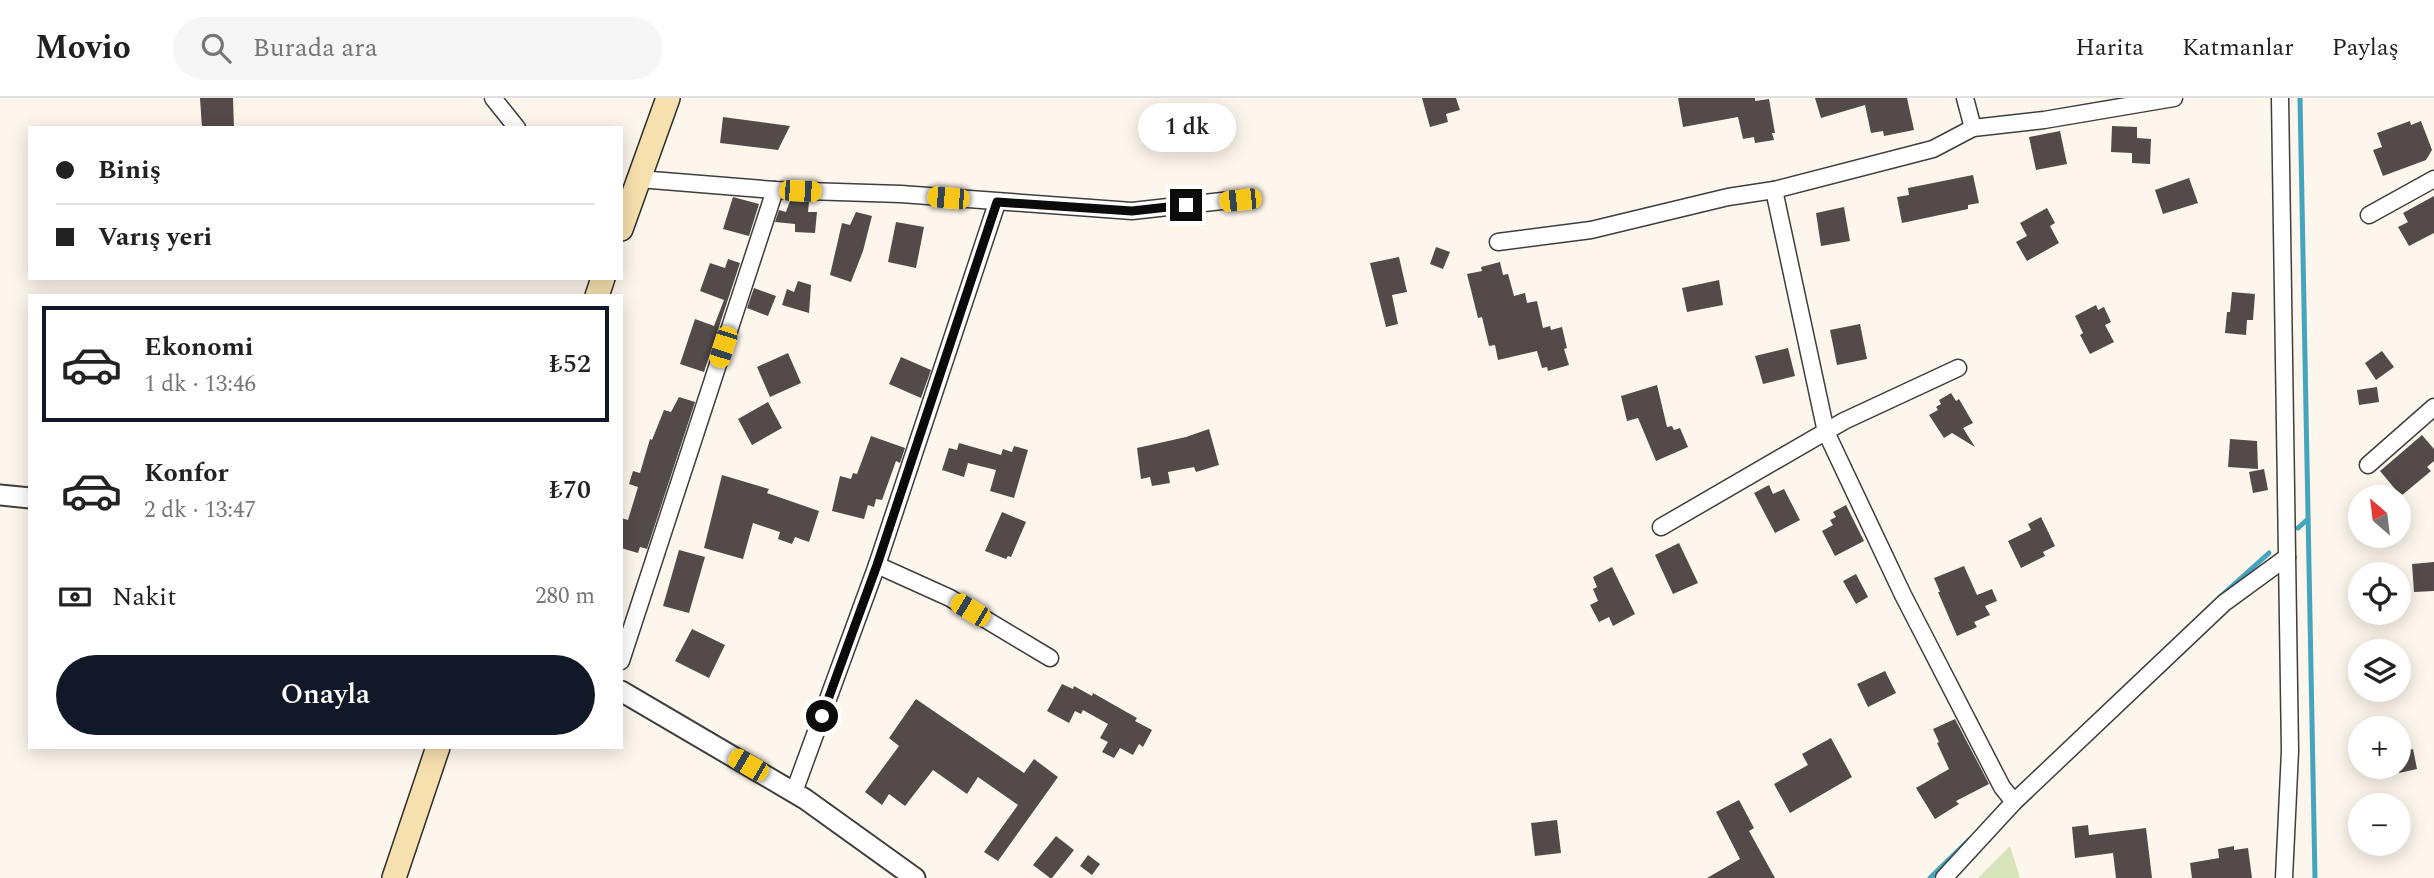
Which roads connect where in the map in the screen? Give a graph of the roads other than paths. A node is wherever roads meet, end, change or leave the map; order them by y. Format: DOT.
graph roads {
  1 [pos="493,98"];
  2 [pos="668,98"];
  3 [pos="1965,98"];
  4 [pos="2174,98"];
  5 [pos="2280,98"];
  6 [pos="515,126"];
  7 [pos="1973,128"];
  8 [pos="639,179"];
  9 [pos="2434,179"];
  10 [pos="775,190"];
  11 [pos="1774,190"];
  12 [pos="1240,200"];
  13 [pos="997,202"];
  14 [pos="625,204"];
  15 [pos="2369,215"];
  16 [pos="1498,242"];
  17 [pos="1958,368"];
  18 [pos="2434,408"];
  19 [pos="1826,432"];
  20 [pos="2368,465"];
  21 [pos="0,495"];
  22 [pos="28,498"];
  23 [pos="1661,527"];
  24 [pos="2287,556"];
  25 [pos="877,565"];
  26 [pos="623,655"];
  27 [pos="1051,658"];
  28 [pos="623,692"];
  29 [pos="437,749"];
  30 [pos="794,792"];
  31 [pos="2014,802"];
  32 [pos="394,878"];
  33 [pos="915,878"];
  34 [pos="1944,878"];
  35 [pos="2284,878"];
  1 -- 6 [label="street"];
  2 -- 8 [label="main road"];
  3 -- 7 [label="street"];
  4 -- 7 [label="street"];
  5 -- 24 [label="street"];
  7 -- 11 [label="street"];
  8 -- 10 [label="street"];
  8 -- 14 [label="main road"];
  9 -- 15 [label="street"];
  10 -- 13 [label="street"];
  10 -- 26 [label="street"];
  11 -- 16 [label="street"];
  11 -- 19 [label="street"];
  12 -- 13 [label="street"];
  13 -- 25 [label="street"];
  17 -- 19 [label="street"];
  18 -- 20 [label="street"];
  19 -- 23 [label="street"];
  19 -- 31 [label="street"];
  21 -- 22 [label="street"];
  24 -- 31 [label="street"];
  24 -- 35 [label="street"];
  25 -- 27 [label="street"];
  25 -- 30 [label="street"];
  28 -- 30 [label="street"];
  29 -- 32 [label="main road"];
  30 -- 33 [label="street"];
  31 -- 34 [label="street"];
}
